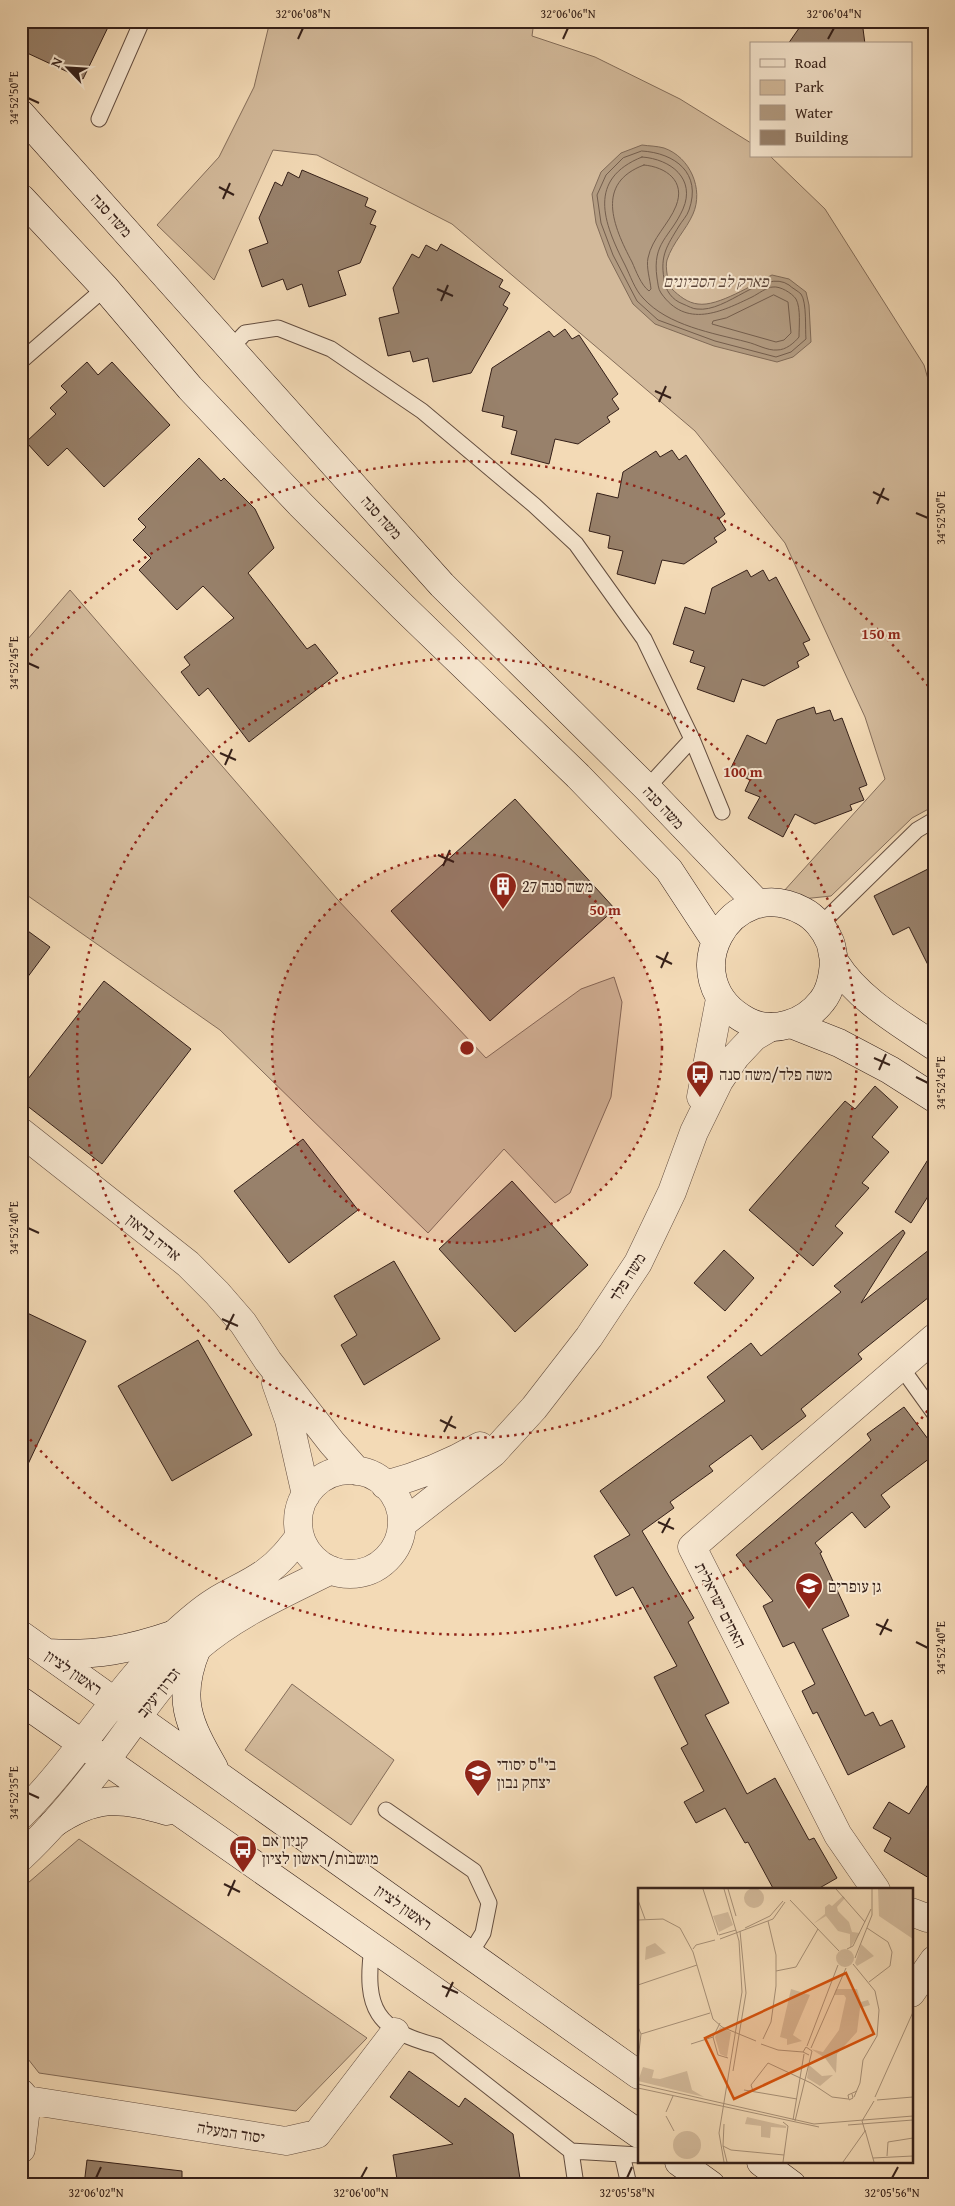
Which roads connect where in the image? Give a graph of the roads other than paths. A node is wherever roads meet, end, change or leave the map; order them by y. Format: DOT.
graph roads {
  1 [pos="142,21"];
  2 [pos="21,114"];
  3 [pos="99,119"];
  4 [pos="21,198"];
  5 [pos="105,288"];
  6 [pos="232,347"];
  7 [pos="21,361"];
  8 [pos="692,740"];
  9 [pos="647,788"];
  10 [pos="722,812"];
  11 [pos="934,820"];
  12 [pos="758,904"];
  13 [pos="820,925"];
  14 [pos="715,940"];
  15 [pos="834,962"];
  16 [pos="720,999"];
  17 [pos="781,1025"];
  18 [pos="934,1046"];
  19 [pos="934,1098"];
  20 [pos="21,1132"];
  21 [pos="694,1132"];
  22 [pos="934,1338"];
  23 [pos="268,1361"];
  24 [pos="900,1367"];
  25 [pos="534,1408"];
  26 [pos="934,1413"];
  27 [pos="357,1471"];
  28 [pos="385,1485"];
  29 [pos="306,1495"];
  30 [pos="402,1524"];
  31 [pos="300,1536"];
  32 [pos="331,1570"];
  33 [pos="21,1635"];
  34 [pos="186,1641"];
  35 [pos="48,1653"];
  36 [pos="21,1700"];
  37 [pos="115,1700"];
  38 [pos="138,1716"];
  39 [pos="82,1744"];
  40 [pos="106,1761"];
  41 [pos="217,1773"];
  42 [pos="386,1810"];
  43 [pos="21,1815"];
  44 [pos="183,1815"];
  45 [pos="53,1824"];
  46 [pos="21,1857"];
  47 [pos="875,1888"];
  48 [pos="912,1912"];
  49 [pos="934,1917"];
  50 [pos="372,1947"];
  51 [pos="470,1954"];
  52 [pos="934,1960"];
  53 [pos="912,1992"];
  54 [pos="395,2032"];
  55 [pos="638,2074"];
  56 [pos="24,2097"];
  57 [pos="631,2144"];
  58 [pos="21,2149"];
  59 [pos="571,2150"];
  60 [pos="682,2164"];
  61 [pos="764,2164"];
  62 [pos="576,2185"];
  63 [pos="629,2185"];
  64 [pos="712,2185"];
  65 [pos="792,2185"];
  1 -- 3 [label="lane"];
  2 -- 6 [label="street, משה סנה"];
  4 -- 5 [label="street"];
  5 -- 7 [label="lane"];
  5 -- 14 [label="street"];
  6 -- 8 [label="lane"];
  6 -- 9 [label="street, משה סנה"];
  8 -- 9 [label="lane"];
  8 -- 10 [label="lane"];
  9 -- 12 [label="street, משה סנה"];
  11 -- 13 [label="lane"];
  12 -- 13 [label="street"];
  12 -- 14 [label="street"];
  13 -- 15 [label="street"];
  14 -- 16 [label="street"];
  15 -- 17 [label="street"];
  15 -- 18 [label="street"];
  16 -- 17 [label="street"];
  16 -- 21 [label="street, משה פלד"];
  17 -- 19 [label="street"];
  17 -- 21 [label="street, משה פלד"];
  20 -- 23 [label="street, אריה בראון"];
  21 -- 25 [label="street, משה פלד"];
  22 -- 24 [label="street, האחים ישראלית"];
  23 -- 27 [label="street, אריה בראון"];
  23 -- 29 [label="street, אריה בראון"];
  24 -- 26 [label="lane"];
  24 -- 47 [label="street, האחים ישראלית"];
  25 -- 28 [label="street, משה פלד"];
  25 -- 30 [label="street, משה פלד"];
  27 -- 28 [label="street"];
  27 -- 29 [label="street"];
  28 -- 30 [label="street"];
  29 -- 31 [label="street"];
  30 -- 32 [label="street"];
  31 -- 32 [label="street"];
  31 -- 34 [label="street, זכרון יעקב"];
  32 -- 34 [label="street, זכרון יעקב"];
  33 -- 35 [label="street, ראשון לציון"];
  34 -- 35 [label="street"];
  34 -- 37 [label="street, זכרון יעקב"];
  34 -- 38 [label="street, זכרון יעקב"];
  34 -- 41 [label="street"];
  35 -- 37 [label="street, ראשון לציון"];
  36 -- 39 [label="street"];
  37 -- 38 [label="street, ראשון לציון"];
  37 -- 39 [label="street, זכרון יעקב"];
  38 -- 40 [label="street, זכרון יעקב"];
  38 -- 41 [label="street, ראשון לציון"];
  39 -- 40 [label="street"];
  39 -- 43 [label="street, זכרון יעקב"];
  40 -- 44 [label="street"];
  40 -- 45 [label="street, זכרון יעקב"];
  41 -- 51 [label="street, ראשון לציון"];
  42 -- 51 [label="lane"];
  44 -- 45 [label="street"];
  44 -- 50 [label="street"];
  45 -- 46 [label="street, זכרון יעקב"];
  48 -- 49 [label="street"];
  50 -- 54 [label="lane"];
  50 -- 57 [label="street"];
  51 -- 55 [label="street, ראשון לציון"];
  52 -- 53 [label="street"];
  54 -- 56 [label="street, יסוד המעלה"];
  54 -- 59 [label="lane"];
  56 -- 58 [label="street"];
  57 -- 59 [label="lane"];
  57 -- 63 [label="lane"];
  59 -- 62 [label="lane"];
  60 -- 64 [label="street"];
  61 -- 65 [label="street"];
}
